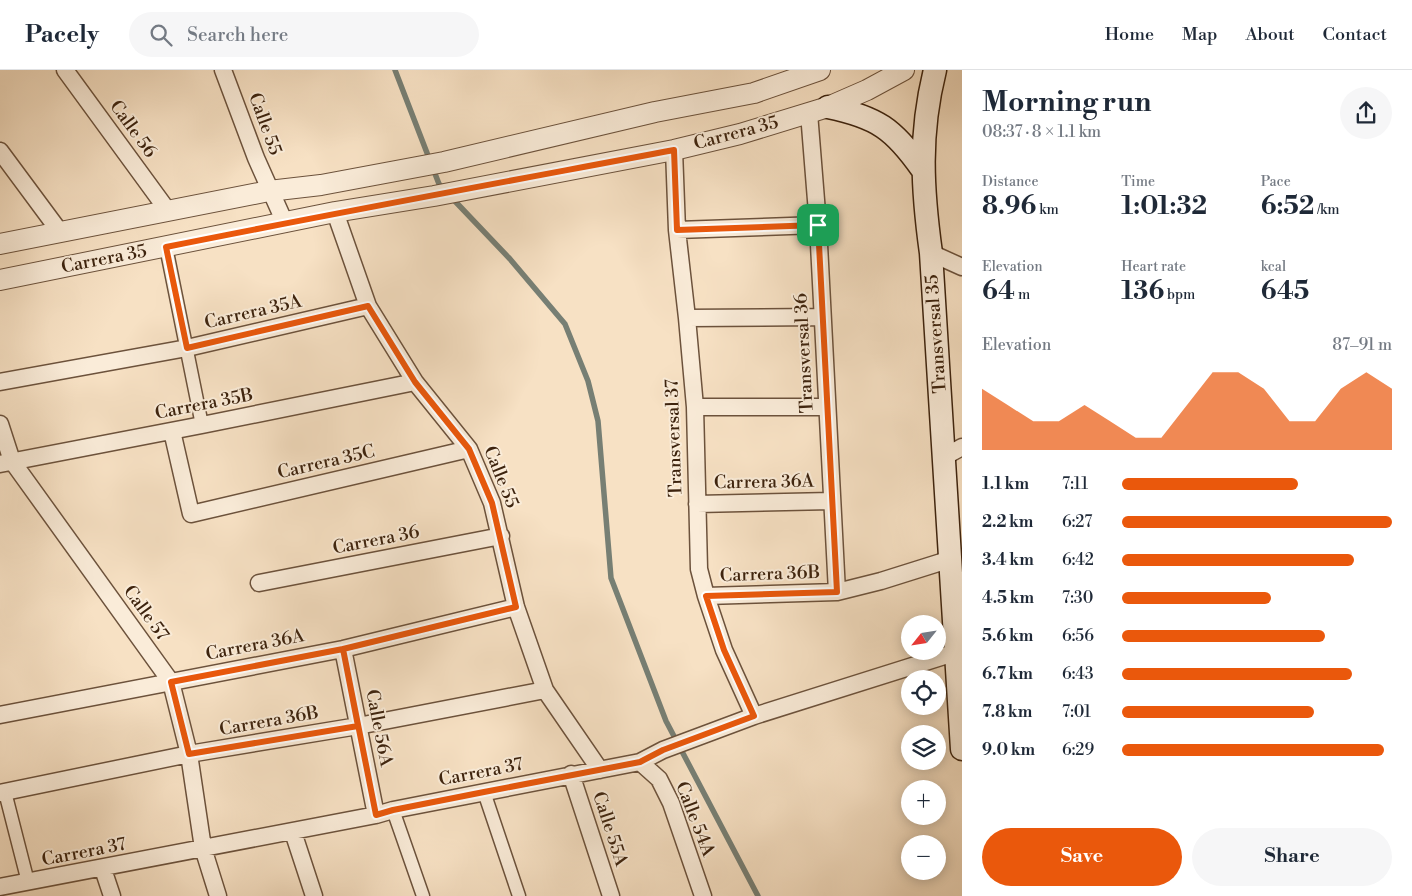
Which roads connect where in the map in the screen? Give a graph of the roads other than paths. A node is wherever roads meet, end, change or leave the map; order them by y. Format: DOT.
graph roads {
  1 [pos="65,70"];
  2 [pos="223,70"];
  3 [pos="820,70"];
  4 [pos="904,70"];
  5 [pos="935,70"];
  6 [pos="819,110"];
  7 [pos="674,150"];
  8 [pos="0,151"];
  9 [pos="922,169"];
  10 [pos="269,191"];
  11 [pos="168,211"];
  12 [pos="335,212"];
  13 [pos="285,223"];
  14 [pos="818,225"];
  15 [pos="677,230"];
  16 [pos="60,232"];
  17 [pos="0,244"];
  18 [pos="166,247"];
  19 [pos="931,253"];
  20 [pos="962,267"];
  21 [pos="0,280"];
  22 [pos="368,306"];
  23 [pos="822,317"];
  24 [pos="687,318"];
  25 [pos="187,348"];
  26 [pos="0,382"];
  27 [pos="415,382"];
  28 [pos="695,406"];
  29 [pos="826,407"];
  30 [pos="0,424"];
  31 [pos="202,425"];
  32 [pos="172,431"];
  33 [pos="469,449"];
  34 [pos="953,452"];
  35 [pos="6,462"];
  36 [pos="831,501"];
  37 [pos="697,504"];
  38 [pos="501,536"];
  39 [pos="951,559"];
  40 [pos="259,583"];
  41 [pos="837,592"];
  42 [pos="706,596"];
  43 [pos="516,607"];
  44 [pos="343,649"];
  45 [pos="959,654"];
  46 [pos="171,682"];
  47 [pos="545,690"];
  48 [pos="0,715"];
  49 [pos="754,716"];
  50 [pos="358,726"];
  51 [pos="962,748"];
  52 [pos="189,754"];
  53 [pos="640,762"];
  54 [pos="600,770"];
  55 [pos="571,774"];
  56 [pos="484,792"];
  57 [pos="3,793"];
  58 [pos="393,810"];
  59 [pos="376,815"];
  60 [pos="293,832"];
  61 [pos="203,848"];
  62 [pos="102,869"];
  63 [pos="0,888"];
  64 [pos="30,889"];
  65 [pos="112,896"];
  66 [pos="218,896"];
  67 [pos="314,896"];
  68 [pos="423,896"];
  69 [pos="519,896"];
  70 [pos="611,896"];
  71 [pos="703,896"];
  1 -- 11 [label="street, Calle 56"];
  2 -- 10 [label="street, Calle 55"];
  3 -- 10 [label="street, Carrera 35"];
  4 -- 6 [label="street, Carrera 35"];
  5 -- 9 [label="main road, Transversal 35"];
  6 -- 7 [label="street, Carrera 35"];
  6 -- 9 [label="main road"];
  6 -- 14 [label="street, Transversal 36"];
  7 -- 12 [label="street, Carrera 35"];
  7 -- 15 [label="street, Transversal 37"];
  8 -- 16 [label="street"];
  9 -- 19 [label="main road, Transversal 35"];
  10 -- 11 [label="street, Carrera 35"];
  10 -- 13 [label="street, Calle 55"];
  11 -- 16 [label="street, Carrera 35"];
  12 -- 13 [label="street, Carrera 35"];
  12 -- 22 [label="street, Calle 55"];
  13 -- 18 [label="street, Carrera 35"];
  14 -- 15 [label="street"];
  14 -- 23 [label="street, Transversal 36"];
  15 -- 24 [label="street, Transversal 37"];
  16 -- 17 [label="street, Carrera 35"];
  18 -- 21 [label="street, Carrera 35"];
  18 -- 25 [label="street"];
  19 -- 20 [label="street"];
  19 -- 34 [label="main road, Transversal 35"];
  22 -- 25 [label="street, Carrera 35A"];
  22 -- 27 [label="street, Calle 55"];
  23 -- 24 [label="street"];
  23 -- 29 [label="street, Transversal 36"];
  24 -- 28 [label="street, Transversal 37"];
  25 -- 26 [label="street, Carrera 35A"];
  25 -- 31 [label="street"];
  27 -- 31 [label="street, Carrera 35B"];
  27 -- 33 [label="street, Calle 55"];
  28 -- 29 [label="street"];
  28 -- 37 [label="street, Transversal 37"];
  29 -- 36 [label="street, Transversal 36"];
  30 -- 35 [label="street, Calle 57"];
  31 -- 32 [label="street, Carrera 35B"];
  32 -- 33 [label="street, Carrera 35C"];
  32 -- 35 [label="street, Carrera 35B"];
  33 -- 38 [label="street, Calle 55"];
  34 -- 39 [label="main road, Transversal 35"];
  35 -- 46 [label="street, Calle 57"];
  36 -- 37 [label="street, Carrera 36A"];
  36 -- 41 [label="street, Transversal 36"];
  37 -- 42 [label="street, Transversal 37"];
  38 -- 40 [label="street, Carrera 36"];
  38 -- 43 [label="street, Calle 55"];
  39 -- 41 [label="street, Carrera 36B"];
  39 -- 45 [label="main road, Transversal 35"];
  41 -- 42 [label="street, Carrera 36B"];
  42 -- 49 [label="street, Transversal 37"];
  43 -- 44 [label="street, Carrera 36A"];
  43 -- 47 [label="street, Calle 55"];
  44 -- 46 [label="street, Carrera 36A"];
  44 -- 50 [label="street, Calle 56A"];
  45 -- 49 [label="street, Carrera 37"];
  45 -- 51 [label="main road, Transversal 35"];
  46 -- 48 [label="street, Carrera 36A"];
  46 -- 52 [label="street, Calle 57"];
  47 -- 50 [label="street, Carrera 36B"];
  47 -- 54 [label="street, Calle 55"];
  49 -- 53 [label="street, Carrera 37"];
  50 -- 52 [label="street, Carrera 36B"];
  50 -- 59 [label="street, Calle 56A"];
  52 -- 57 [label="street, Carrera 36B"];
  52 -- 61 [label="street, Calle 57"];
  53 -- 54 [label="street, Carrera 37"];
  53 -- 71 [label="street, Calle 54A"];
  54 -- 55 [label="street, Carrera 37"];
  55 -- 56 [label="street, Carrera 37"];
  55 -- 70 [label="street, Calle 55A"];
  56 -- 58 [label="street, Carrera 37"];
  56 -- 69 [label="street"];
  57 -- 64 [label="street"];
  58 -- 59 [label="street, Carrera 37"];
  58 -- 68 [label="street"];
  59 -- 60 [label="street, Carrera 37"];
  60 -- 61 [label="street, Carrera 37"];
  60 -- 67 [label="street"];
  61 -- 62 [label="street, Carrera 37"];
  61 -- 66 [label="street, Calle 57"];
  62 -- 64 [label="street, Carrera 37"];
  62 -- 65 [label="street"];
  63 -- 64 [label="street, Carrera 37"];
}
